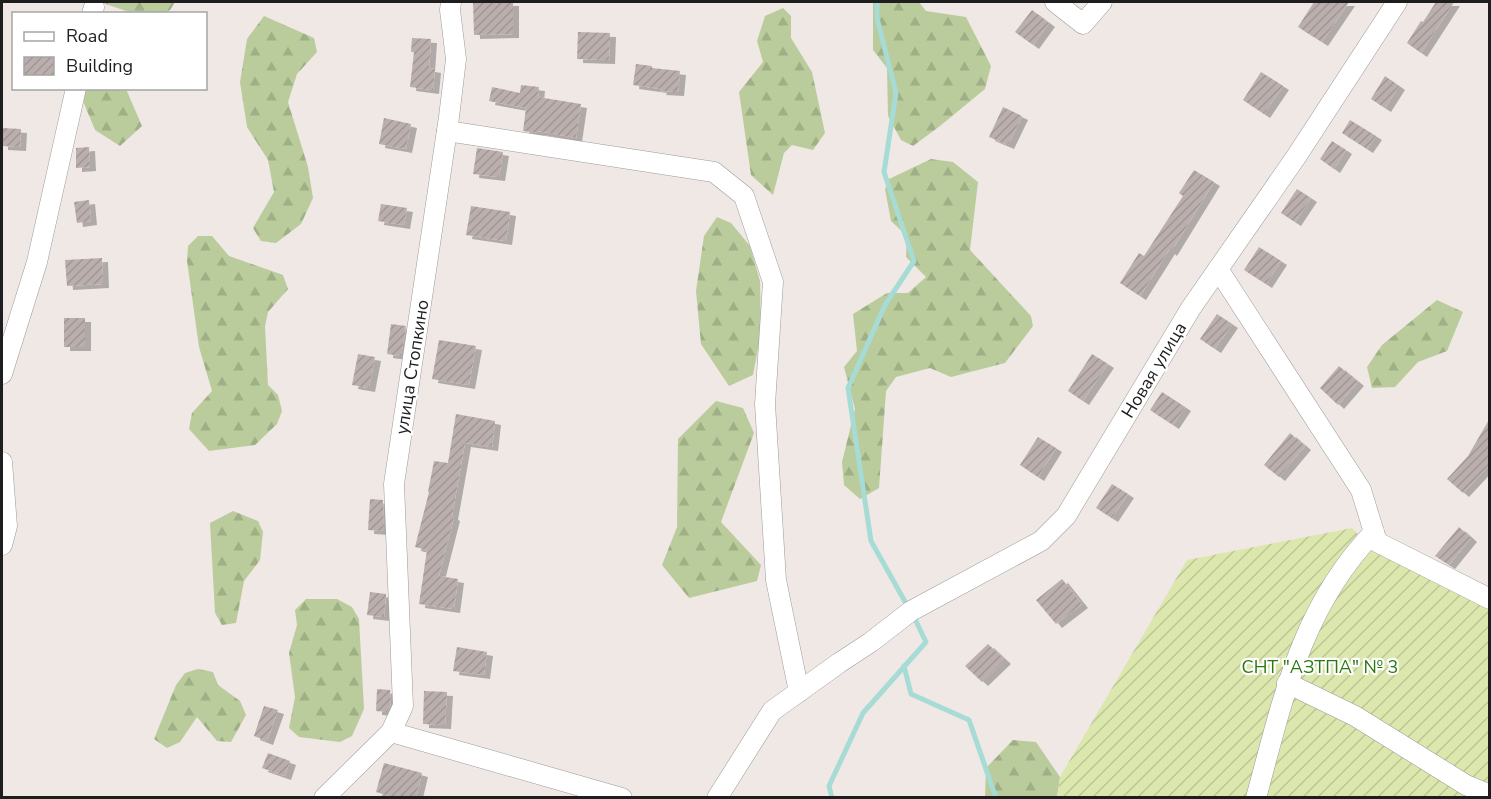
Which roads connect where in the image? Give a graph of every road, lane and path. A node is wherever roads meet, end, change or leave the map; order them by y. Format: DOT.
graph roads {
  1 [pos="451,2"];
  2 [pos="1055,2"];
  3 [pos="1102,2"];
  4 [pos="1396,2"];
  5 [pos="76,90"];
  6 [pos="447,131"];
  7 [pos="1218,270"];
  8 [pos="2,374"];
  9 [pos="2,462"];
  10 [pos="1374,532"];
  11 [pos="2,545"];
  12 [pos="1490,599"];
  13 [pos="1287,683"];
  14 [pos="799,692"];
  15 [pos="391,732"];
  16 [pos="1490,795"];
  17 [pos="324,798"];
  18 [pos="622,798"];
  19 [pos="717,798"];
  20 [pos="1256,798"];
  1 -- 6 [label="street, улица Стопкино"];
  2 -- 3 [label="street"];
  4 -- 7 [label="street, Новая улица"];
  5 -- 8 [label="street"];
  6 -- 14 [label="street"];
  6 -- 15 [label="street, улица Стопкино"];
  7 -- 10 [label="street"];
  7 -- 14 [label="street, Новая улица"];
  9 -- 11 [label="street"];
  10 -- 12 [label="street"];
  10 -- 13 [label="street"];
  13 -- 16 [label="street"];
  13 -- 20 [label="street"];
  14 -- 19 [label="street, Новая улица"];
  15 -- 17 [label="street"];
  15 -- 18 [label="street"];
}
